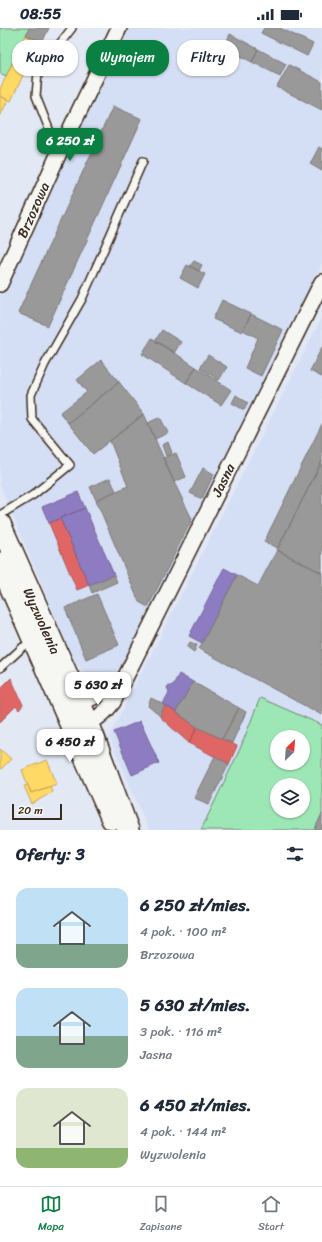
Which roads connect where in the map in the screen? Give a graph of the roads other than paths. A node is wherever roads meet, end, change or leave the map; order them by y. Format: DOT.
graph roads {
  1 [pos="72,28"];
  2 [pos="119,28"];
  3 [pos="58,154"];
  4 [pos="142,161"];
  5 [pos="322,282"];
  6 [pos="0,284"];
  7 [pos="0,515"];
  8 [pos="0,524"];
  9 [pos="0,563"];
  10 [pos="35,642"];
  11 [pos="0,668"];
  12 [pos="124,678"];
  13 [pos="78,714"];
  14 [pos="117,830"];
  15 [pos="128,830"];
  1 -- 3 [label="lane"];
  2 -- 3 [label="street, Brzozowa"];
  3 -- 6 [label="street, Brzozowa"];
  4 -- 7 [label="lane"];
  5 -- 12 [label="street, Jasna"];
  8 -- 13 [label="street, Wyzwolenia"];
  9 -- 10 [label="street, Wyzwolenia"];
  10 -- 11 [label="lane"];
  10 -- 13 [label="street, Wyzwolenia"];
  12 -- 13 [label="street, Jasna"];
  12 -- 13 [label="street, Jasna"];
  13 -- 14 [label="street, Wyzwolenia"];
  13 -- 15 [label="street, Wyzwolenia"];
}
